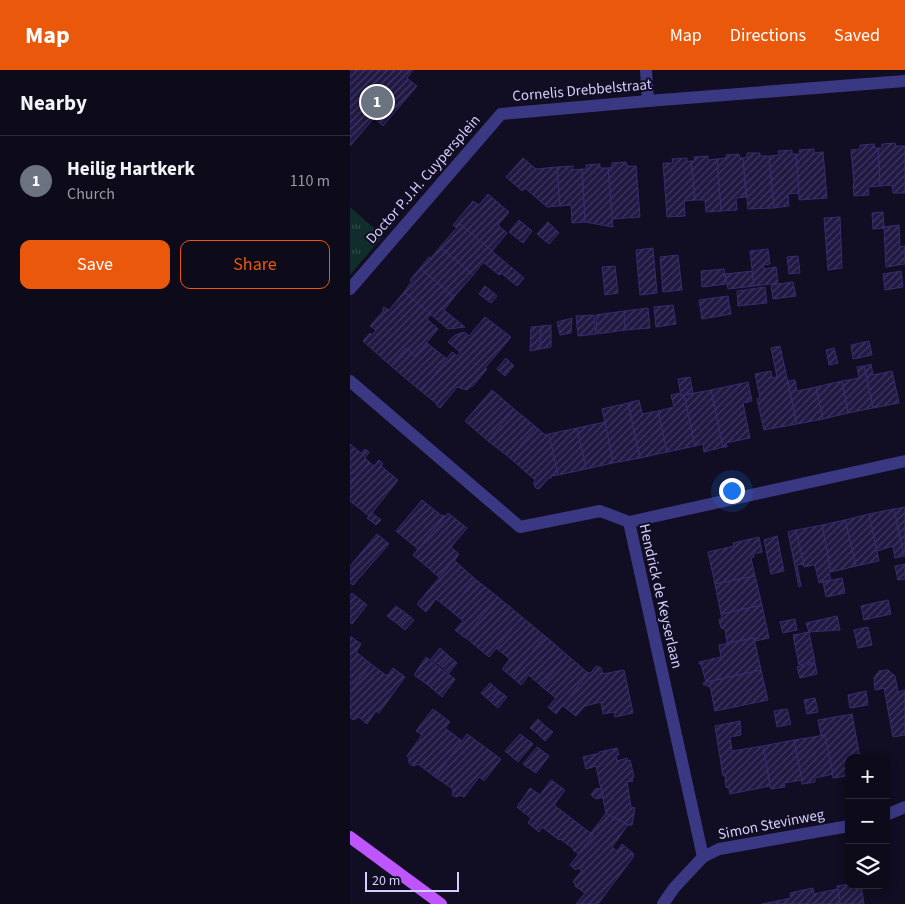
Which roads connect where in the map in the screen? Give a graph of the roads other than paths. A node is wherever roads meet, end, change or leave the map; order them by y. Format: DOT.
graph roads {
  1 [pos="646,70"];
  2 [pos="905,81"];
  3 [pos="648,101"];
  4 [pos="501,114"];
  5 [pos="350,289"];
  6 [pos="350,381"];
  7 [pos="905,460"];
  8 [pos="629,522"];
  9 [pos="905,807"];
  10 [pos="890,813"];
  11 [pos="845,827"];
  12 [pos="350,837"];
  13 [pos="703,857"];
  14 [pos="441,904"];
  15 [pos="663,904"];
  1 -- 3 [label="street"];
  2 -- 3 [label="street, Cornelis Drebbelstraat"];
  3 -- 4 [label="street, Cornelis Drebbelstraat"];
  4 -- 5 [label="street, Doctor P.J.H. Cuypersplein"];
  6 -- 8 [label="street, Hendrick de Keyserlaan"];
  7 -- 8 [label="street"];
  8 -- 13 [label="street, Hendrick de Keyserlaan"];
  9 -- 10 [label="street"];
  11 -- 13 [label="street, Simon Stevinweg"];
  12 -- 14 [label="main road"];
  13 -- 15 [label="street, Simon Stevinweg"];
}
